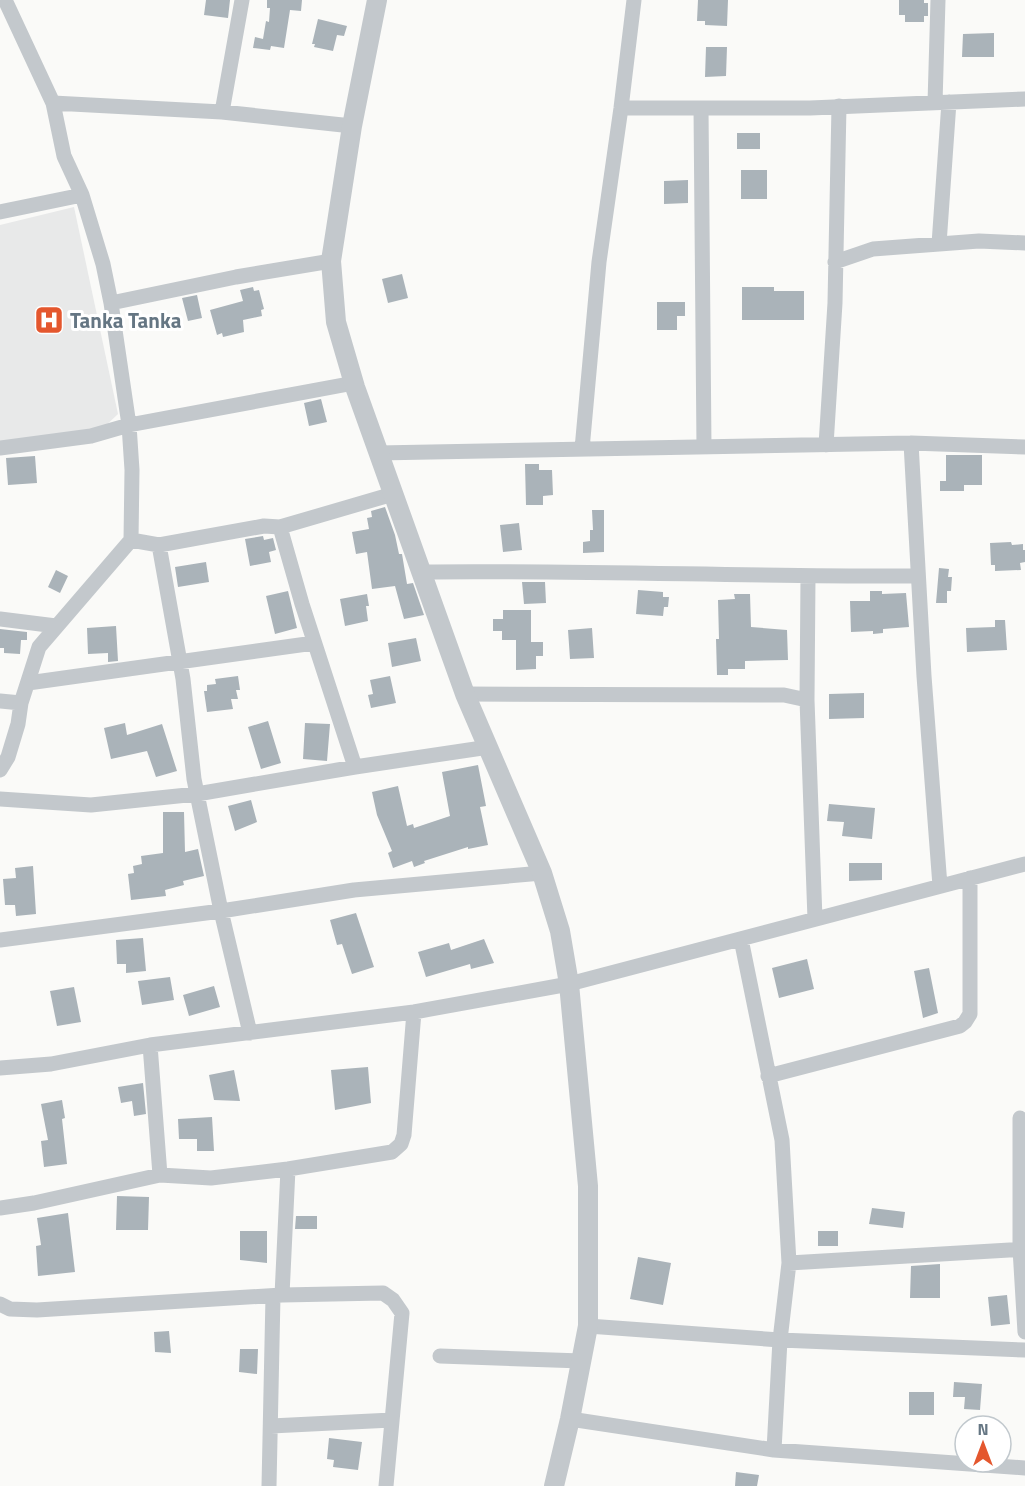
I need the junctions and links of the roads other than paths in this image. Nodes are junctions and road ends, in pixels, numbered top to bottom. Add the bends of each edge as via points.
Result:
1 (5, 0) edge
2 (242, 0) edge
3 (377, 0) edge
4 (634, 0) edge
5 (938, 0) edge
6 (1025, 99) edge
7 (53, 103) junction
8 (942, 103) junction
9 (839, 106) junction
10 (621, 108) junction
11 (700, 108) junction
12 (222, 112) junction
13 (352, 126) junction
14 (82, 195) junction
15 (0, 212) edge
16 (1025, 243) edge
17 (939, 244) junction
18 (331, 261) junction
19 (835, 262) junction
20 (111, 303) junction
21 (354, 383) junction
22 (129, 425) junction
23 (911, 443) junction
24 (825, 445) junction
25 (704, 447) junction
26 (1025, 447) edge
27 (0, 448) edge
28 (582, 449) junction
29 (378, 453) junction
30 (393, 494) junction
31 (280, 527) junction
32 (131, 540) junction
33 (159, 545) junction
34 (421, 572) junction
35 (918, 576) junction
36 (808, 577) junction
37 (0, 619) edge
38 (56, 626) junction
39 (314, 643) junction
40 (179, 661) junction
41 (28, 683) junction
42 (465, 694) junction
43 (807, 700) junction
44 (0, 701) edge
45 (21, 703) junction
46 (489, 747) junction
47 (355, 767) junction
48 (0, 770) edge
49 (197, 794) junction
50 (0, 799) edge
51 (1025, 864) edge
52 (542, 873) junction
53 (970, 878) junction
54 (940, 886) junction
55 (221, 911) junction
56 (815, 919) junction
57 (741, 939) junction
58 (0, 940) edge
59 (569, 984) junction
60 (414, 1012) junction
61 (250, 1033) junction
62 (150, 1045) junction
63 (0, 1068) edge
64 (768, 1076) junction
65 (1020, 1118) dead end
66 (288, 1169) junction
67 (160, 1175) junction
68 (0, 1208) edge
69 (1023, 1249) edge
70 (789, 1263) junction
71 (278, 1296) junction
72 (0, 1304) edge
73 (588, 1326) junction
74 (1025, 1332) edge
75 (780, 1340) junction
76 (1025, 1350) edge
77 (440, 1356) dead end
78 (582, 1360) junction
79 (570, 1419) junction
80 (392, 1420) junction
81 (271, 1426) junction
82 (774, 1450) junction
83 (1025, 1468) edge
84 (269, 1486) edge
85 (386, 1486) edge
86 (554, 1486) edge

1 - 7 street
2 - 12 street
3 - 13 street
4 - 10 street
5 - 8 street
6 - 8 street
7 - 12 street
7 - 14 street via 64,156
8 - 9 street
8 - 17 street
9 - 11 street
9 - 19 street
10 - 11 street
10 - 28 street via 599,262
11 - 25 street
12 - 13 street
13 - 18 street
14 - 15 street
14 - 20 street
16 - 17 street
17 - 19 street via 873,249
18 - 20 street
18 - 21 street via 336,322
19 - 24 street
20 - 22 street
21 - 22 street
21 - 29 street
22 - 27 street via 91,436
22 - 32 street
23 - 24 street
23 - 26 street
23 - 35 street
24 - 25 street
25 - 28 street
28 - 29 street
29 - 30 street
30 - 31 street
30 - 34 street
31 - 33 street via 264,526
31 - 39 street
32 - 33 street
32 - 38 street
33 - 40 street
34 - 36 street via 545,570
34 - 42 street
35 - 36 street
35 - 54 street
36 - 43 street
37 - 38 street
38 - 41 street via 39,647
39 - 40 street
39 - 47 street
40 - 41 street
40 - 49 street
41 - 45 street
42 - 43 street via 784,695
42 - 46 street
43 - 56 street
44 - 45 street
45 - 48 street via 8,757
46 - 47 street
46 - 52 street
47 - 49 street
49 - 50 street via 91,805
49 - 55 street
51 - 53 street
52 - 55 street via 354,890
52 - 59 street via 560,931
53 - 54 street
53 - 64 street via 970,1014 965,1022
54 - 56 street
55 - 58 street
55 - 61 street
56 - 57 street
57 - 59 street
57 - 64 street
59 - 60 street
59 - 73 street via 588,1186
60 - 61 street
60 - 66 street via 401,1144 392,1152
61 - 62 street
62 - 63 street via 51,1064
62 - 67 street
64 - 70 street via 783,1140
65 - 69 street
66 - 67 street via 210,1178
66 - 71 street
67 - 68 street
69 - 70 street
69 - 74 street
70 - 75 street
71 - 72 street via 37,1310 10,1309
71 - 80 street via 383,1293 393,1300 402,1314
71 - 81 street
73 - 75 street
73 - 78 street
75 - 76 street
75 - 82 street
77 - 78 street
78 - 79 street
79 - 82 street
79 - 86 street
80 - 81 street
80 - 85 street
81 - 84 street
82 - 83 street

